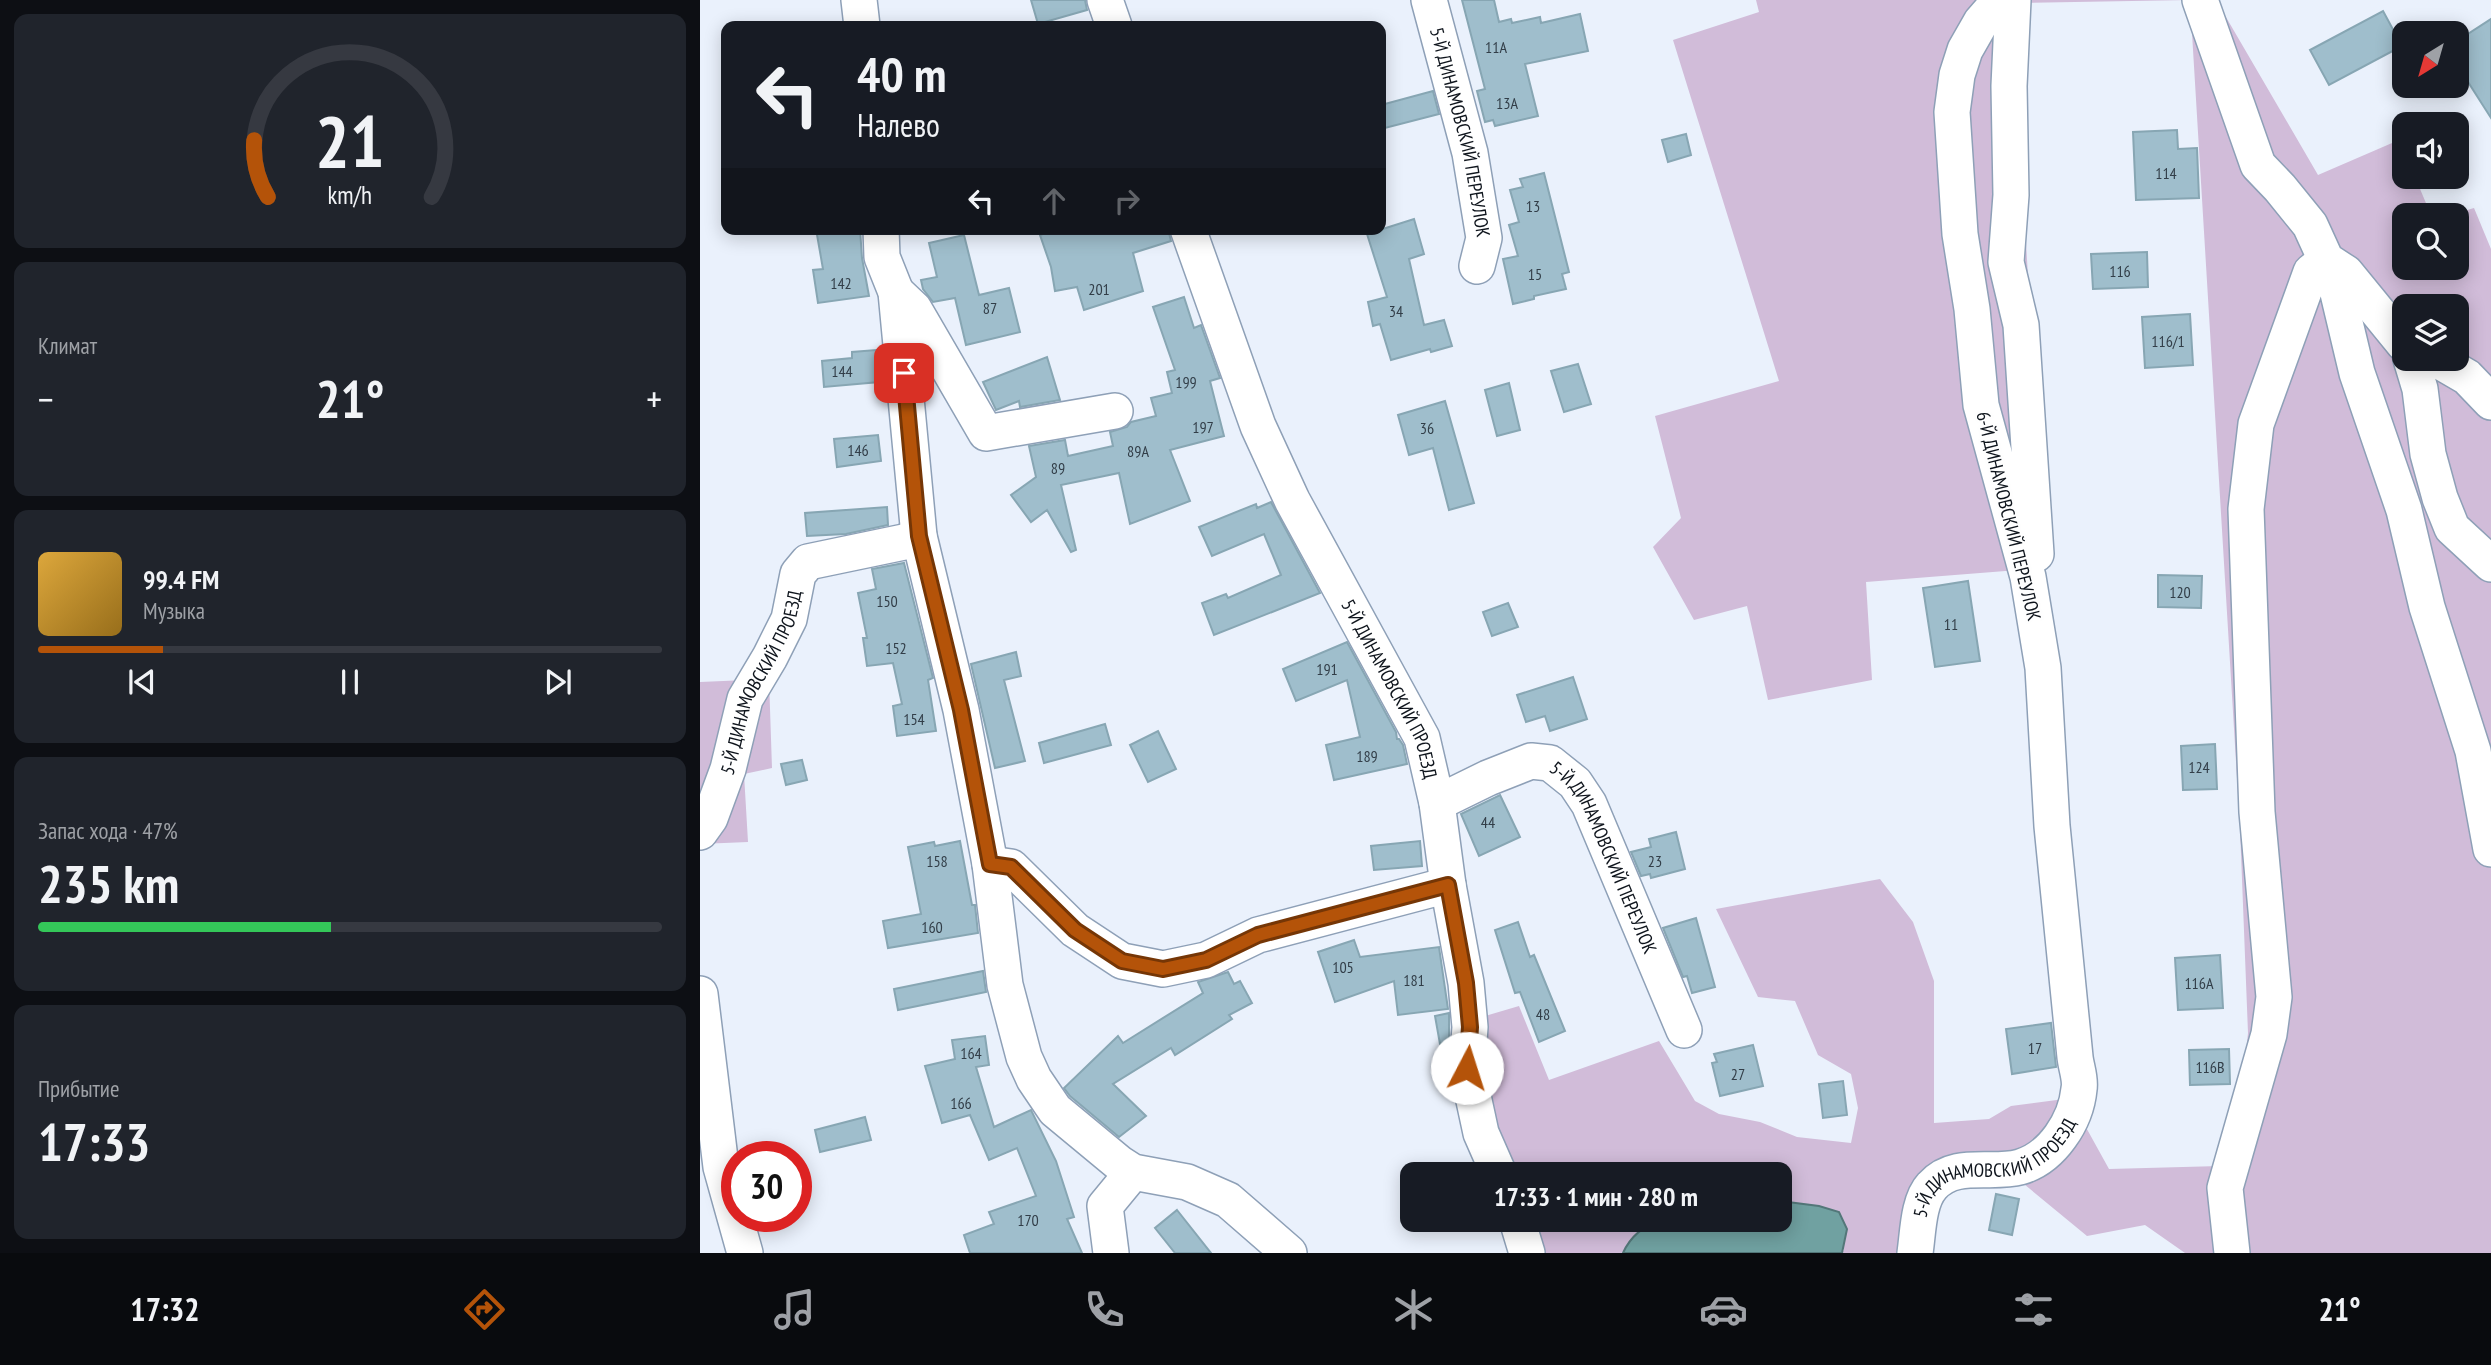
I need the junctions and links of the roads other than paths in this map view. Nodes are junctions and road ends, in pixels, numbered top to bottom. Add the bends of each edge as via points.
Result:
1 (859, 0) edge
2 (1105, 0) edge
3 (1429, 0) edge
4 (2000, 0) edge
5 (2013, 0) edge
6 (2200, 0) edge
7 (862, 21) edge
8 (1112, 21) edge
9 (881, 235) edge
10 (1190, 235) edge
11 (2326, 260) junction
12 (1477, 266) dead end
13 (896, 292) junction
14 (2392, 329) edge
15 (2415, 371) edge
16 (2457, 371) edge
17 (2491, 402) edge
18 (1115, 411) dead end
19 (919, 536) junction
20 (2491, 564) edge
21 (2028, 578) junction
22 (1437, 803) junction
23 (700, 832) edge
24 (2491, 849) edge
25 (990, 864) junction
26 (1448, 885) junction
27 (700, 994) edge
28 (1685, 1030) dead end
29 (2080, 1087) joint
30 (1493, 1162) edge
31 (1133, 1172) junction
32 (1521, 1232) edge
33 (745, 1253) edge
34 (1111, 1253) edge
35 (1289, 1253) edge
36 (1527, 1253) edge
37 (1915, 1253) edge
38 (2232, 1253) edge

1 - 7 street
2 - 8 street
3 - 12 street, 5-Й ДИНАМОВСКИЙ ПЕРЕУЛОК via 1470,153 1484,238
4 - 21 street, 6-Й ДИНАМОВСКИЙ ПЕРЕУЛОК via 1965,50 1952,112 1959,234 1981,405
5 - 21 street via 2006,262 2021,325 2036,534 2036,560
6 - 11 street via 2258,165 2310,225
9 - 13 street via 883,257
10 - 22 street, 5-Й ДИНАМОВСКИЙ ПРОЕЗД via 1258,426 1292,500 1422,738
11 - 14 street via 2346,273
11 - 24 street via 2473,751
11 - 38 street via 2311,272 2256,424 2246,509 2257,812 2274,997 2269,1034 2225,1188
13 - 18 street via 914,309 986,433
13 - 19 street
15 - 20 street via 2440,498 2452,528
16 - 17 street
19 - 23 street, 5-Й ДИНАМОВСКИЙ ПРОЕЗД via 808,562 798,573 789,619 745,699 728,769
19 - 25 street via 961,710
21 - 29 street, 6-Й ДИНАМОВСКИЙ ПЕРЕУЛОК via 2043,668 2052,826
22 - 26 street, 5-Й ДИНАМОВСКИЙ ПРОЕЗД
22 - 28 street, 5-Й ДИНАМОВСКИЙ ПЕРЕУЛОК via 1531,761 1550,763 1575,783 1589,804
25 - 26 street via 1011,867 1075,930 1122,961 1163,969 1206,960 1258,935
25 - 31 street via 1005,985 1034,1079 1055,1110
26 - 30 street, 5-Й ДИНАМОВСКИЙ ПРОЕЗД via 1466,983 1467,1068 1480,1133
27 - 33 street via 722,1167
29 - 37 street, 5-Й ДИНАМОВСКИЙ ПРОЕЗД via 2074,1113 2056,1142 2036,1160 2019,1167 1961,1170 1941,1177 1930,1188
31 - 34 street via 1105,1206
31 - 35 street via 1187,1182 1228,1200
32 - 36 street

